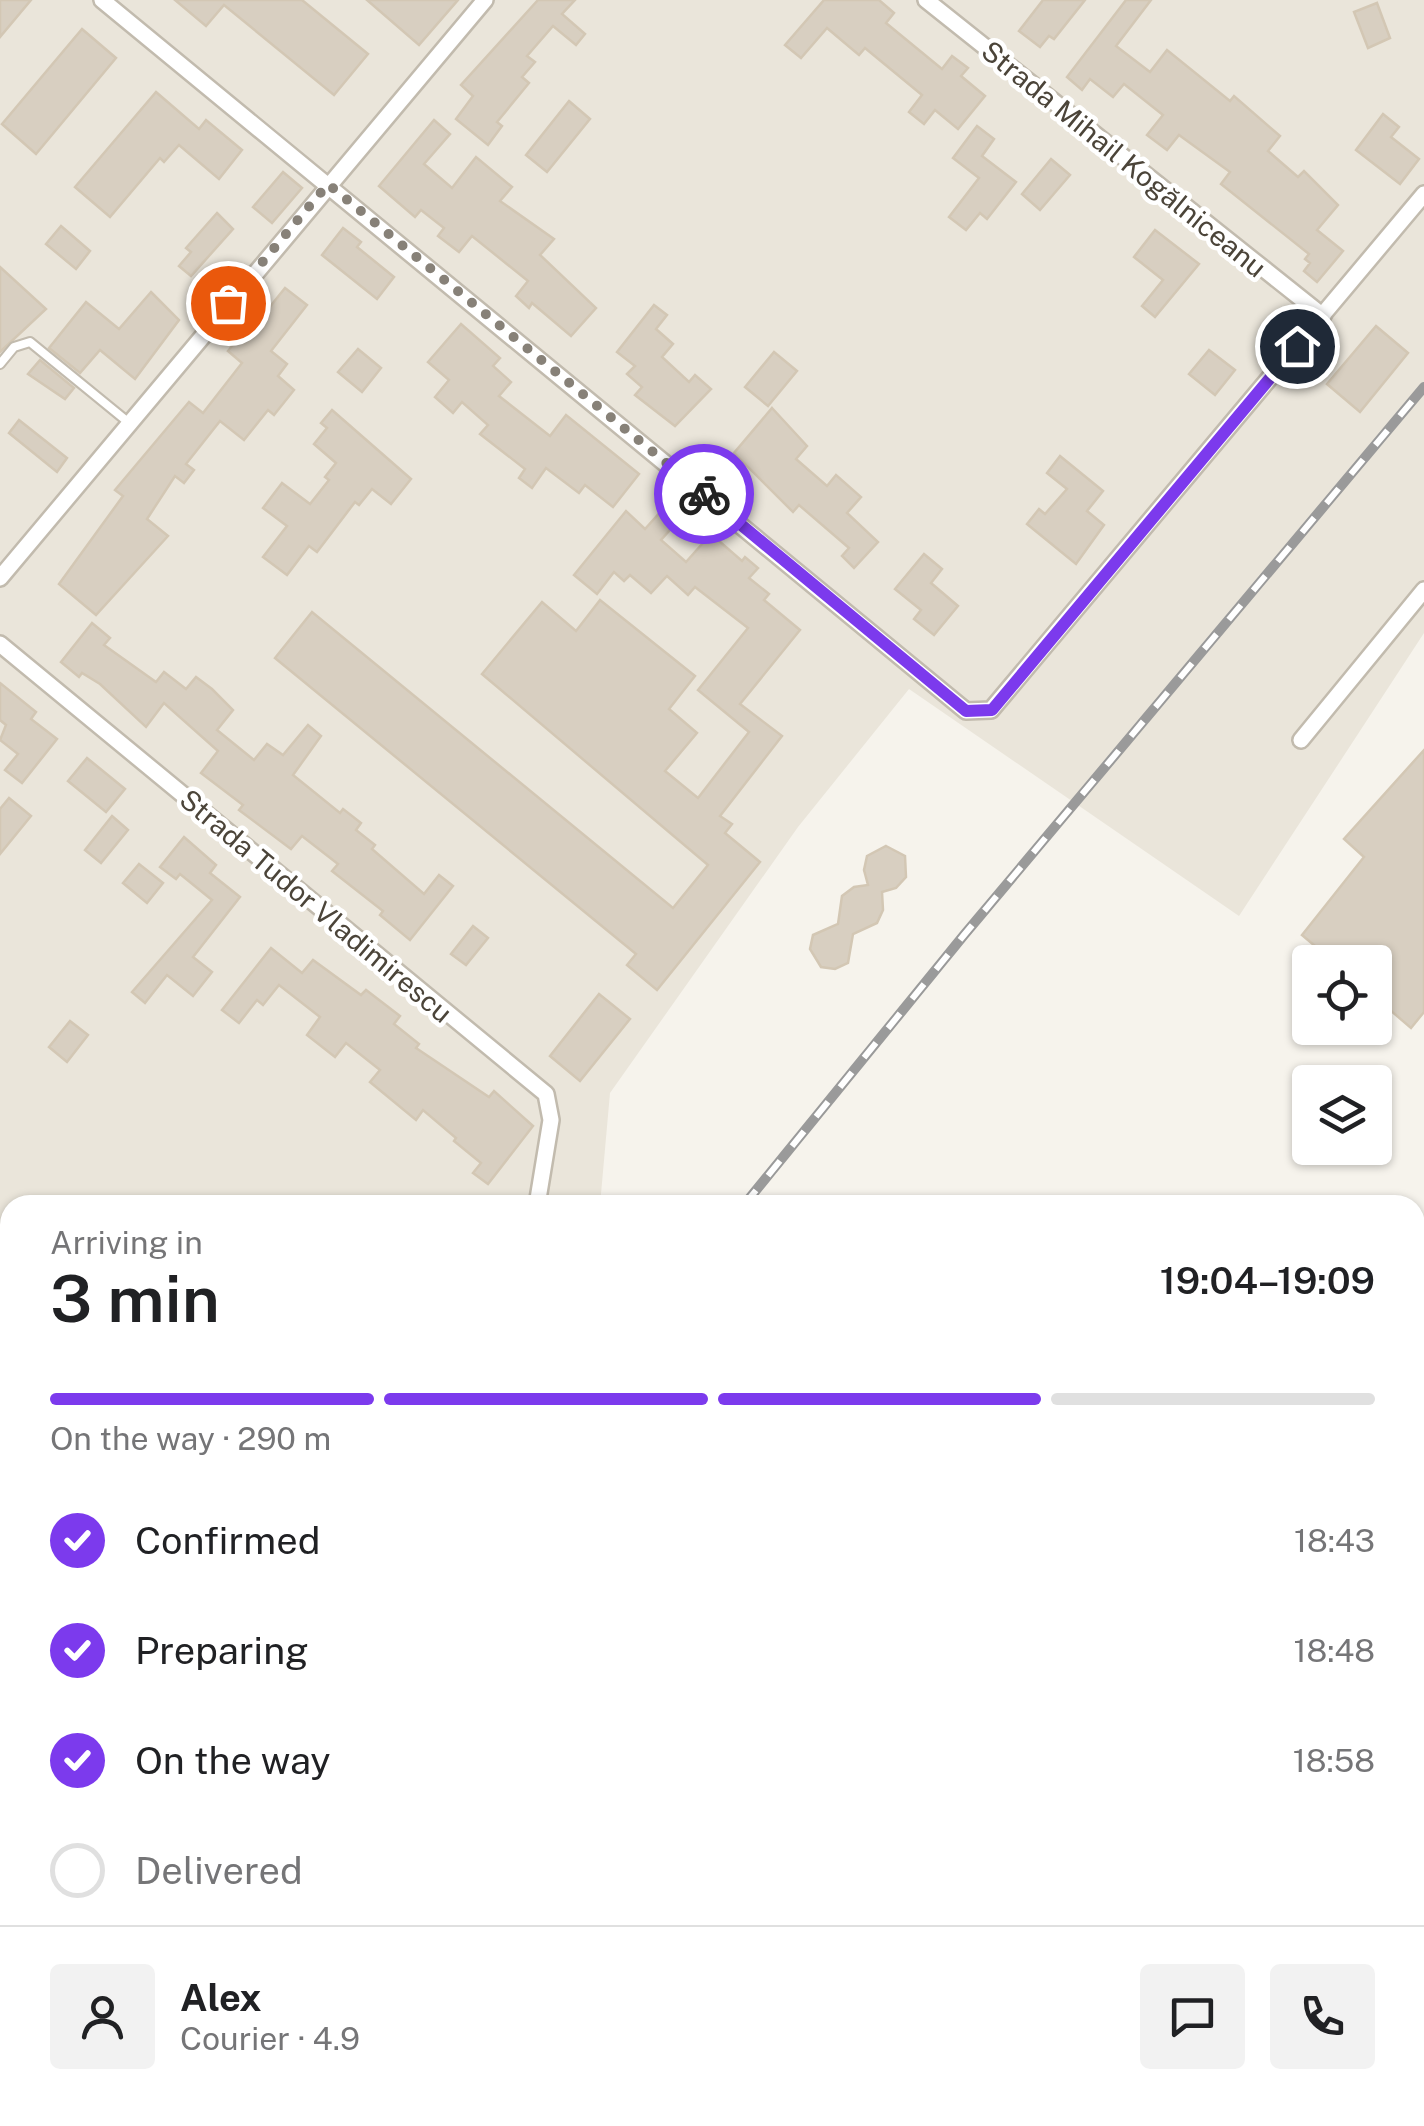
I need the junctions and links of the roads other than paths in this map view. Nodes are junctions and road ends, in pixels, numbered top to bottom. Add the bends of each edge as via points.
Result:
1 (102, 0) edge
2 (486, 0) edge
3 (926, 0) edge
4 (328, 184) junction
5 (1424, 194) edge
6 (1322, 316) junction
7 (0, 364) edge
8 (128, 422) junction
9 (0, 578) edge
10 (1424, 590) edge
11 (0, 644) edge
12 (1301, 740) dead end
13 (539, 1195) edge

1 - 4 street
2 - 4 street
3 - 6 street, Strada Mihail Kogălniceanu
4 - 6 street via 966,711 992,710
4 - 8 street
5 - 6 street
7 - 8 lane via 14,347 30,342
8 - 9 street
10 - 12 street
11 - 13 street, Strada Tudor Vladimirescu via 546,1094 552,1120

